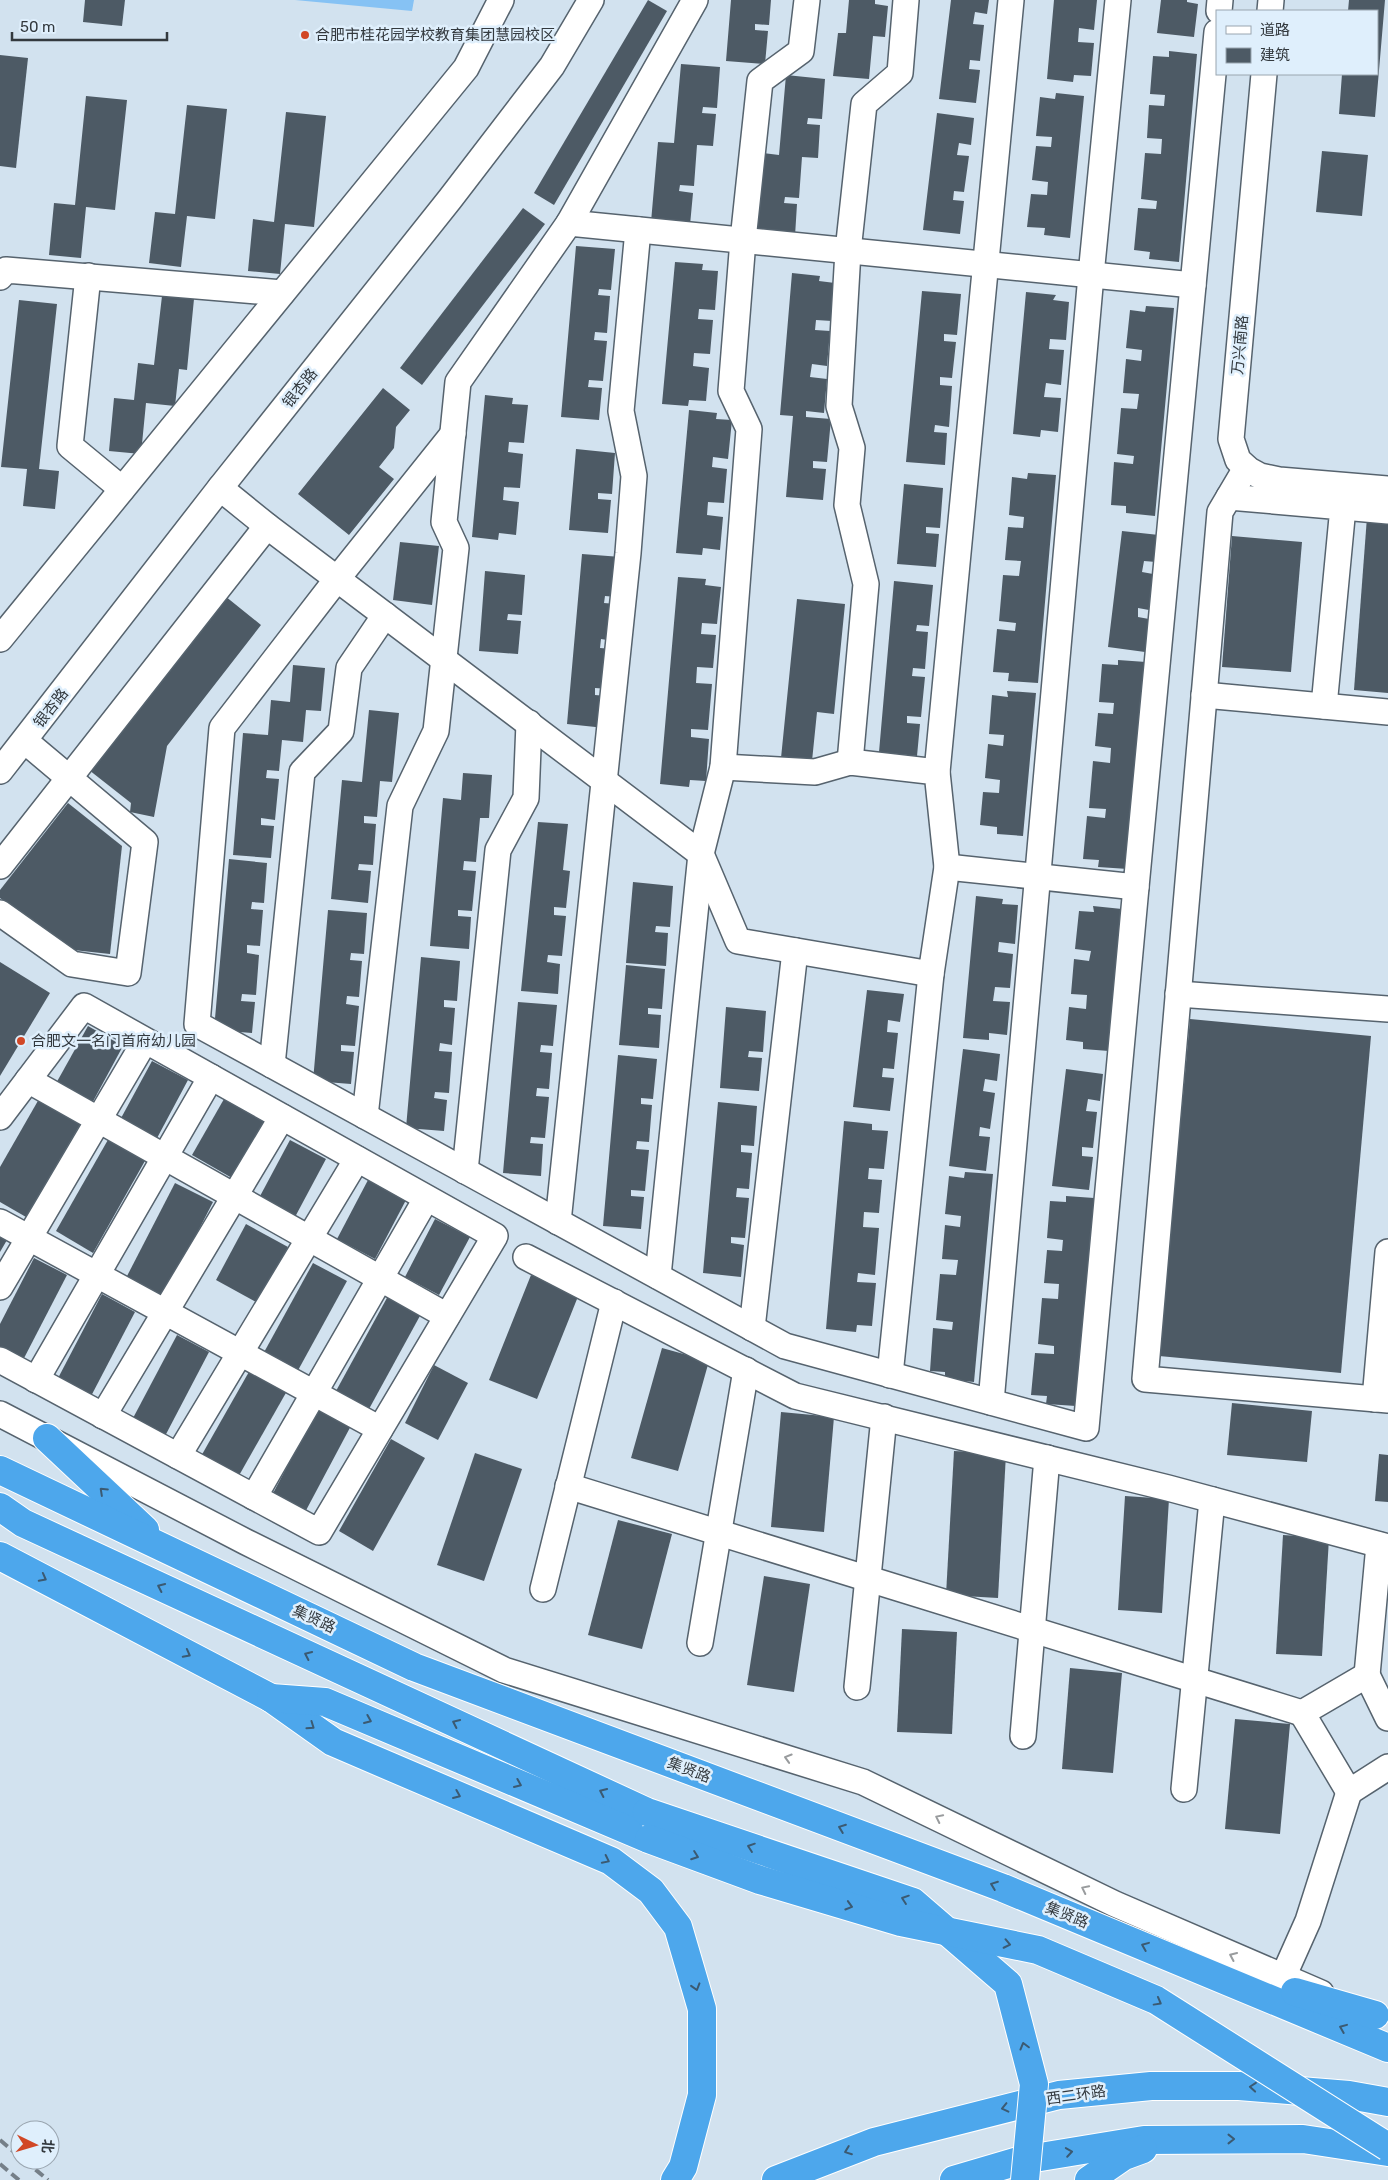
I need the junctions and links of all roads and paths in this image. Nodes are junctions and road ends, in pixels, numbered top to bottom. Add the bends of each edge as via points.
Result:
1 (501, 0) edge
2 (591, 0) edge
3 (695, 0) edge
4 (807, 0) edge
5 (906, 0) edge
6 (1011, 0) edge
7 (1118, 0) edge
8 (1216, 43) edge
9 (1264, 75) edge
10 (569, 223) junction
11 (638, 230) junction
12 (743, 240) junction
13 (848, 251) junction
14 (986, 265) junction
15 (1091, 275) junction
16 (88, 276) junction
17 (0, 277) edge
18 (1193, 285) junction
19 (282, 293) junction
20 (453, 434) junction
21 (1246, 468) junction
22 (220, 488) junction
23 (122, 489) junction
24 (1388, 489) edge
25 (1229, 497) junction
26 (1343, 507) junction
27 (1388, 511) edge
28 (267, 526) junction
29 (337, 578) junction
30 (385, 615) junction
31 (0, 639) edge
32 (445, 660) junction
33 (1204, 695) junction
34 (1324, 706) junction
35 (1388, 712) edge
36 (529, 723) junction
37 (25, 741) junction
38 (850, 762) junction
39 (723, 767) junction
40 (0, 771) edge
41 (937, 772) junction
42 (68, 776) junction
43 (605, 781) junction
44 (701, 854) junction
45 (0, 866) edge
46 (947, 867) junction
47 (1039, 877) junction
48 (1136, 887) junction
49 (0, 913) edge
50 (795, 950) junction
51 (931, 974) junction
52 (1178, 994) junction
53 (1388, 1010) edge
54 (145, 1041) junction
55 (272, 1066) junction
56 (211, 1077) junction
57 (28, 1080) junction
58 (365, 1116) junction
59 (0, 1117) edge
60 (282, 1117) junction
61 (99, 1120) junction
62 (165, 1158) junction
63 (357, 1159) junction
64 (466, 1171) junction
65 (234, 1196) junction
66 (426, 1198) junction
67 (0, 1222) edge
68 (558, 1222) junction
69 (29, 1238) junction
70 (309, 1238) junction
71 (1388, 1252) edge
72 (526, 1257) dead end
73 (97, 1274) junction
74 (658, 1276) junction
75 (380, 1279) junction
76 (0, 1287) edge
77 (614, 1302) junction
78 (165, 1312) junction
79 (447, 1316) junction
80 (752, 1328) junction
81 (240, 1353) junction
82 (0, 1360) edge
83 (746, 1370) junction
84 (890, 1374) junction
85 (36, 1380) junction
86 (313, 1393) junction
87 (1381, 1400) edge
88 (991, 1402) junction
89 (0, 1414) edge
90 (103, 1416) junction
91 (884, 1418) junction
92 (380, 1429) junction
93 (47, 1438) junction
94 (178, 1456) junction
95 (1047, 1458) junction
96 (0, 1470) edge
97 (568, 1486) junction
98 (254, 1497) junction
99 (1212, 1500) junction
100 (0, 1507) edge
101 (719, 1533) junction
102 (1384, 1546) edge
103 (164, 1548) junction
104 (0, 1556) edge
105 (868, 1579) junction
106 (543, 1590) dead end
107 (1032, 1630) junction
108 (700, 1643) dead end
109 (1368, 1675) junction
110 (1194, 1680) junction
111 (857, 1687) dead end
112 (271, 1698) junction
113 (1302, 1713) junction
114 (1388, 1718) edge
115 (1022, 1736) dead end
116 (1388, 1767) edge
117 (1184, 1789) dead end
118 (1349, 1792) junction
119 (1170, 1957) junction
120 (1283, 1977) junction
121 (1381, 2018) edge
122 (1388, 2048) edge
123 (1388, 2102) edge
124 (1168, 2140) junction
125 (1388, 2147) edge
126 (1388, 2152) edge
127 (676, 2180) edge
128 (776, 2180) edge
129 (954, 2180) edge
130 (1025, 2180) edge
131 (1089, 2180) edge

1 - 19 street via 466,68
2 - 22 street, 银杏路 via 552,66
3 - 10 street
4 - 12 street via 801,51 760,81
5 - 13 street via 900,73 864,104
6 - 14 street
7 - 15 street
8 - 18 street
9 - 21 street, 万兴南路 via 1231,439 1238,460
10 - 11 street
10 - 20 street via 458,382
11 - 12 street
11 - 43 street via 621,411 634,476
12 - 13 street
12 - 39 street via 731,391 748,429
13 - 14 street
13 - 38 street via 839,406 852,448 847,505 866,584
14 - 15 street
14 - 41 street
15 - 18 street
15 - 47 street
16 - 17 street via 6,270
16 - 19 street
16 - 23 street via 70,446
18 - 48 street
19 - 23 street
20 - 29 street
20 - 32 street via 444,522 456,548
21 - 24 street via 1260,476 1279,480
21 - 25 street
22 - 28 street
22 - 37 street, 银杏路
23 - 31 street
25 - 26 street
25 - 33 street via 1220,512
26 - 27 street
26 - 34 street
28 - 29 street
28 - 42 street
29 - 30 street
29 - 55 street via 222,728 196,1024
30 - 32 street
30 - 55 street via 349,668 341,731 302,772
32 - 36 street
32 - 58 street via 436,732 400,806
33 - 34 street
33 - 52 street
34 - 35 street
36 - 43 street
36 - 64 street via 526,798 498,850
37 - 40 street, 银杏路
37 - 42 street
38 - 39 street via 815,772
38 - 41 street
39 - 44 street
41 - 46 street
42 - 45 street
42 - 49 street via 145,842 128,973 72,964
43 - 44 street
43 - 68 street
44 - 50 street via 738,941
44 - 74 street
46 - 47 street
46 - 51 street
47 - 48 street
47 - 88 street
48 - 88 street via 1086,1428
50 - 51 street
50 - 80 street
51 - 84 street
52 - 53 street
52 - 87 street via 1145,1379
54 - 56 street
54 - 57 street via 84,1006
54 - 61 street
55 - 58 street
56 - 60 street
56 - 62 street
57 - 59 street
57 - 61 street
58 - 64 street
60 - 63 street
60 - 65 street
61 - 62 street
61 - 69 street
62 - 65 street
62 - 73 street
63 - 66 street
63 - 70 street
64 - 68 street
65 - 70 street
65 - 78 street
66 - 75 street
66 - 79 street via 495,1236
67 - 69 street
68 - 74 street
69 - 73 street
69 - 76 street
70 - 75 street
70 - 81 street
71 - 87 street
72 - 77 street
73 - 78 street
73 - 85 street
74 - 80 street
75 - 79 street
75 - 86 street
77 - 83 street
77 - 97 street
78 - 81 street
78 - 90 street
79 - 92 street
80 - 84 street via 785,1346
81 - 86 street
81 - 94 street
82 - 85 street
83 - 91 street via 795,1396
83 - 101 street
84 - 88 street
85 - 90 street
86 - 92 street
86 - 98 street
89 - 93 street
90 - 94 street
91 - 95 street
91 - 105 street
92 - 98 street via 319,1532
103 -> 93 highway
120 -> 93 street via 1115,1904 863,1782 504,1670 246,1542
94 - 98 street
95 - 99 street
95 - 107 street
96 - 103 highway, 集贤路
97 - 101 street
97 - 106 street
99 - 102 street
99 - 110 street
130 -> 100 highway, bridge via 1034,2084 1008,1984 913,1902 648,1812 23,1523
101 - 105 street
101 - 108 street
102 - 109 street
119 -> 103 highway, 集贤路 via 1003,1888 414,1667
104 -> 112 highway
105 - 107 street
105 - 111 street
107 - 110 street
107 - 115 street
109 - 113 street
109 - 114 street
110 - 113 street
110 - 117 street
112 -> 125 highway, bridge via 325,1702 649,1839 760,1880 901,1922 1038,1950 1156,2000
112 -> 127 highway via 333,1742 611,1861 651,1891 678,1927 702,2009 702,2095 684,2168
113 - 118 street
116 - 118 street
118 - 120 street via 1308,1921
119 - 121 highway
122 -> 119 highway, 集贤路
120 - 121 street
123 -> 128 highway, 西二环路 via 1349,2095 1239,2086 1151,2086 1059,2096 874,2142
124 -> 126 highway via 1303,2139
129 -> 124 highway via 1022,2160 1144,2140
124 - 131 highway via 1124,2156

